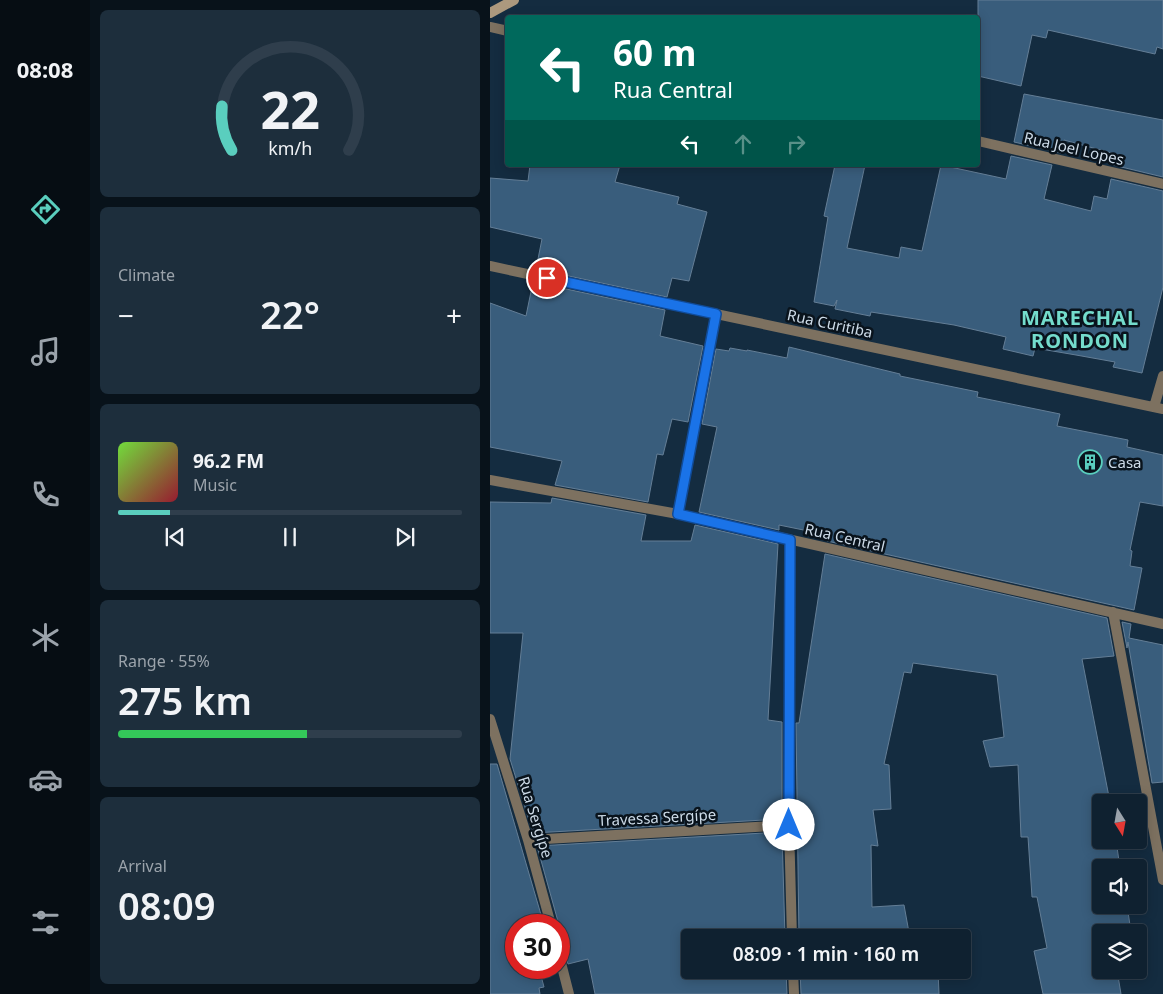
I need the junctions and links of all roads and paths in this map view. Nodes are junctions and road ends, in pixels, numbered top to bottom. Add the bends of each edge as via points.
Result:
1 (514, 0) edge
2 (490, 13) edge
3 (490, 27) edge
4 (505, 31) edge
5 (980, 141) edge
6 (1163, 184) edge
7 (490, 266) edge
8 (716, 314) junction
9 (1163, 376) edge
10 (1158, 408) edge
11 (490, 480) edge
12 (678, 514) junction
13 (790, 540) junction
14 (1113, 612) junction
15 (1163, 624) edge
16 (490, 719) edge
17 (789, 825) junction
18 (528, 840) junction
19 (1163, 880) edge
20 (548, 914) edge
21 (792, 929) edge
22 (565, 979) edge
23 (793, 979) edge
24 (569, 994) edge
25 (794, 994) edge

1 - 2 street
3 - 4 street
5 - 6 street, Rua Joel Lopes
7 - 8 street, Rua Curitiba
8 - 10 street, Rua Curitiba
8 - 12 street
9 - 10 street
11 - 12 street, Rua Central
12 - 13 street, Rua Central
13 - 14 street, Rua Central
13 - 17 street
14 - 15 street, Rua Central
14 - 19 street
16 - 18 street, Rua Sergípe
17 - 18 street, Travessa Sergípe
17 - 21 street
18 - 20 street, Rua Sergípe
22 - 24 street
23 - 25 street

